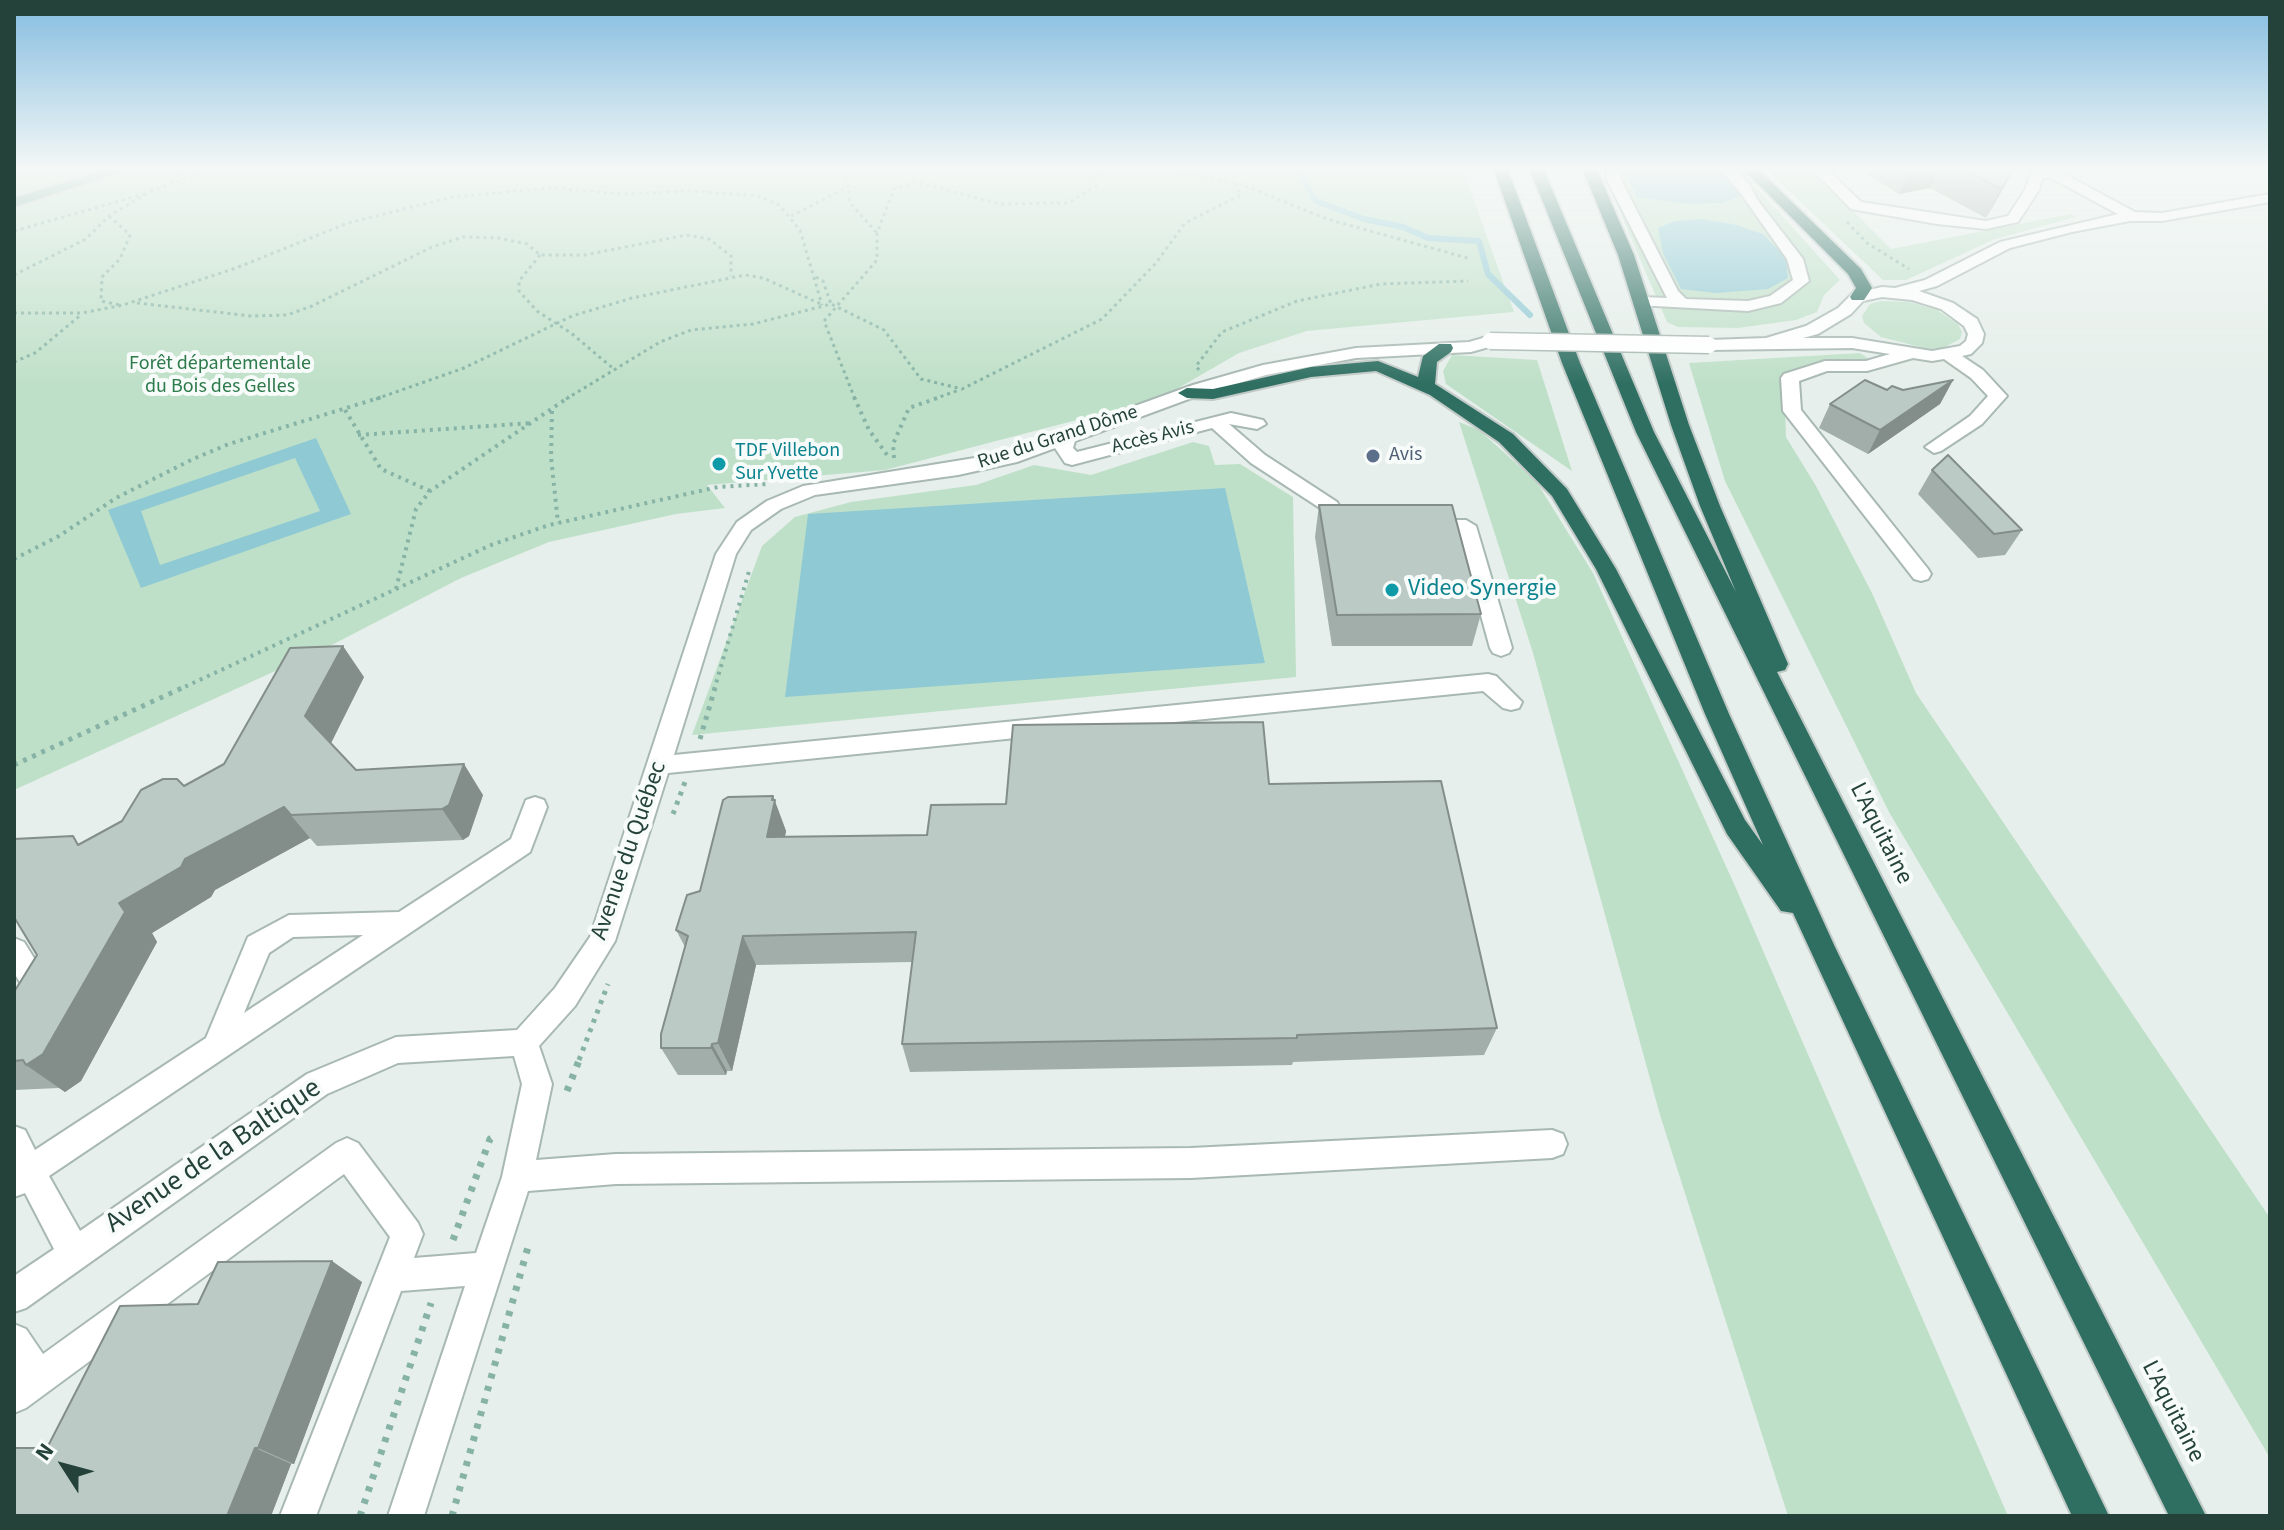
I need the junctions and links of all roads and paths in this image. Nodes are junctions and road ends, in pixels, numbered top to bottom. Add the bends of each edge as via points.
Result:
1 (81, 241) edge
2 (127, 241) edge
3 (302, 241) edge
4 (449, 241) edge
5 (515, 241) edge
6 (654, 241) edge
7 (712, 241) edge
8 (804, 241) edge
9 (877, 241) edge
10 (1172, 241) edge
11 (1408, 241) edge
12 (1527, 241) edge
13 (1566, 241) edge
14 (1620, 241) edge
15 (1645, 241) edge
16 (1781, 241) edge
17 (1824, 241) edge
18 (1866, 241) edge
19 (2024, 241) edge
20 (2066, 241) edge
21 (540, 255) junction
22 (1471, 259) dead end
23 (1912, 272) dead end
24 (14, 275) edge
25 (731, 276) junction
26 (816, 277) junction
27 (1468, 281) dead end
28 (1897, 293) junction
29 (1858, 297) junction
30 (132, 302) junction
31 (1642, 302) junction
32 (1682, 304) junction
33 (123, 305) junction
34 (822, 305) junction
35 (833, 305) junction
36 (1845, 311) junction
37 (14, 313) edge
38 (82, 313) junction
39 (1960, 313) junction
40 (556, 323) junction
41 (1469, 342) junction
42 (1767, 343) junction
43 (1445, 348) junction
44 (1893, 349) junction
45 (1913, 354) junction
46 (1950, 355) junction
47 (14, 362) edge
48 (615, 370) junction
49 (1426, 386) junction
50 (1199, 388) junction
51 (962, 389) junction
52 (345, 410) junction
53 (552, 410) junction
54 (1216, 422) junction
55 (532, 423) junction
56 (1257, 424) dead end
57 (358, 435) junction
58 (1066, 439) junction
59 (893, 444) dead end
60 (1934, 447) dead end
61 (895, 466) dead end
62 (780, 483) dead end
63 (430, 491) junction
64 (774, 505) joint
65 (558, 523) junction
66 (1373, 525) edge
67 (1404, 526) edge
68 (14, 559) edge
69 (1921, 574) dead end
70 (396, 589) junction
71 (1501, 648) dead end
72 (1511, 702) dead end
73 (1784, 713) junction
74 (14, 765) edge
75 (660, 765) junction
76 (535, 807) dead end
77 (404, 923) junction
78 (1821, 947) junction
79 (14, 950) edge
80 (14, 1028) edge
81 (524, 1043) junction
82 (216, 1048) junction
83 (490, 1139) dead end
84 (14, 1140) edge
85 (1552, 1144) dead end
86 (22, 1176) edge
87 (517, 1177) junction
88 (532, 1234) dead end
89 (74, 1253) junction
90 (487, 1268) junction
91 (442, 1270) junction
92 (390, 1276) junction
93 (14, 1296) edge
94 (14, 1341) edge
95 (26, 1387) edge
96 (298, 1516) edge
97 (360, 1516) edge
98 (406, 1516) edge
99 (452, 1516) edge
100 (2091, 1516) edge
101 (2188, 1516) edge

1 - 24 path
2 - 33 path via 120,259 102,277 101,301
3 - 30 path
4 - 30 path via 287,315 251,316
5 - 21 path
6 - 21 path via 585,255
7 - 25 path via 731,256
8 - 26 path
9 - 35 path via 877,260
10 - 51 path via 1102,319
11 - 22 path
12 - 78 highway via 1653,566
13 - 73 highway, L'Aquitaine via 1645,432
14 - 31 highway
15 - 32 street
16 - 32 street via 1795,259 1801,281 1775,300 1748,306
17 - 29 highway via 1855,272 1864,288
18 - 23 path
19 - 28 street
20 - 39 street via 2003,258 1963,287
21 - 40 path via 519,281 519,291
25 - 34 path via 763,278
25 - 40 path via 632,298
26 - 34 path
26 - 35 path
27 - 50 path via 1381,284 1297,301 1258,315 1222,332 1210,345 1196,366
28 - 29 street
28 - 39 street
29 - 36 street, Rue du Grand Dôme
30 - 33 path
31 - 32 street
31 - 73 highway via 1710,506 1782,675
33 - 38 path
34 - 35 path
34 - 48 path via 753,324 691,330
35 - 51 path via 884,330 921,379
35 - 61 path via 824,321 840,367 869,430
36 - 42 street, Rue du Grand Dôme via 1819,327
36 - 44 street via 1857,332
37 - 38 path
38 - 47 path via 35,353
39 - 46 street via 1971,323 1974,343
40 - 48 path
40 - 52 path via 464,368
41 - 42 street, Rue du Grand Dôme, bridge
41 - 43 street, Rue du Grand Dôme
41 - 50 street, Rue du Grand Dôme via 1400,338 1347,345 1276,360
42 - 44 street via 1852,343
43 - 49 highway via 1429,360
43 - 50 street, Rue du Grand Dôme via 1356,353
44 - 45 street
45 - 46 street
45 - 69 street via 1867,366 1825,366 1790,378 1792,411
46 - 60 street via 1998,396 1976,420
48 - 53 path
49 - 50 highway via 1378,366 1311,372 1213,394
49 - 78 highway via 1506,438 1560,493 1606,569 1736,827
50 - 58 street, Rue du Grand Dôme
51 - 59 path via 909,408
52 - 57 path
52 - 68 path via 193,459
53 - 55 path
53 - 65 path
54 - 56 street, Accès Avis via 1231,418
54 - 58 street, Accès Avis via 1072,459 1064,448
54 - 66 street via 1258,459 1330,506 1342,525
55 - 57 path
55 - 63 path
57 - 63 path via 381,469
58 - 64 street, Rue du Grand Dôme via 958,469 810,490
62 - 65 path via 718,487
63 - 70 path via 416,509
64 - 75 street, Avenue du Québec via 744,526 726,554
65 - 70 path via 491,545
67 - 71 street via 1466,526
70 - 74 path
72 - 75 street via 1488,682 1438,698
73 - 101 highway, L'Aquitaine
75 - 81 street, Avenue du Québec via 602,941 565,997
76 - 77 street via 521,845
77 - 82 street
77 - 82 street via 289,926 258,945
78 - 100 highway
79 - 80 street via 38,987
81 - 87 street via 537,1084
81 - 89 street, Avenue de la Baltique via 396,1050 317,1084
82 - 86 street
83 - 91 path
84 - 86 street
85 - 87 street via 1191,1163 616,1169
86 - 89 street
87 - 90 street
88 - 99 path
89 - 93 street, Avenue de la Baltique
90 - 91 street
90 - 98 street
91 - 92 street
91 - 97 path
92 - 95 street via 407,1234 347,1153
92 - 96 street
94 - 95 street

